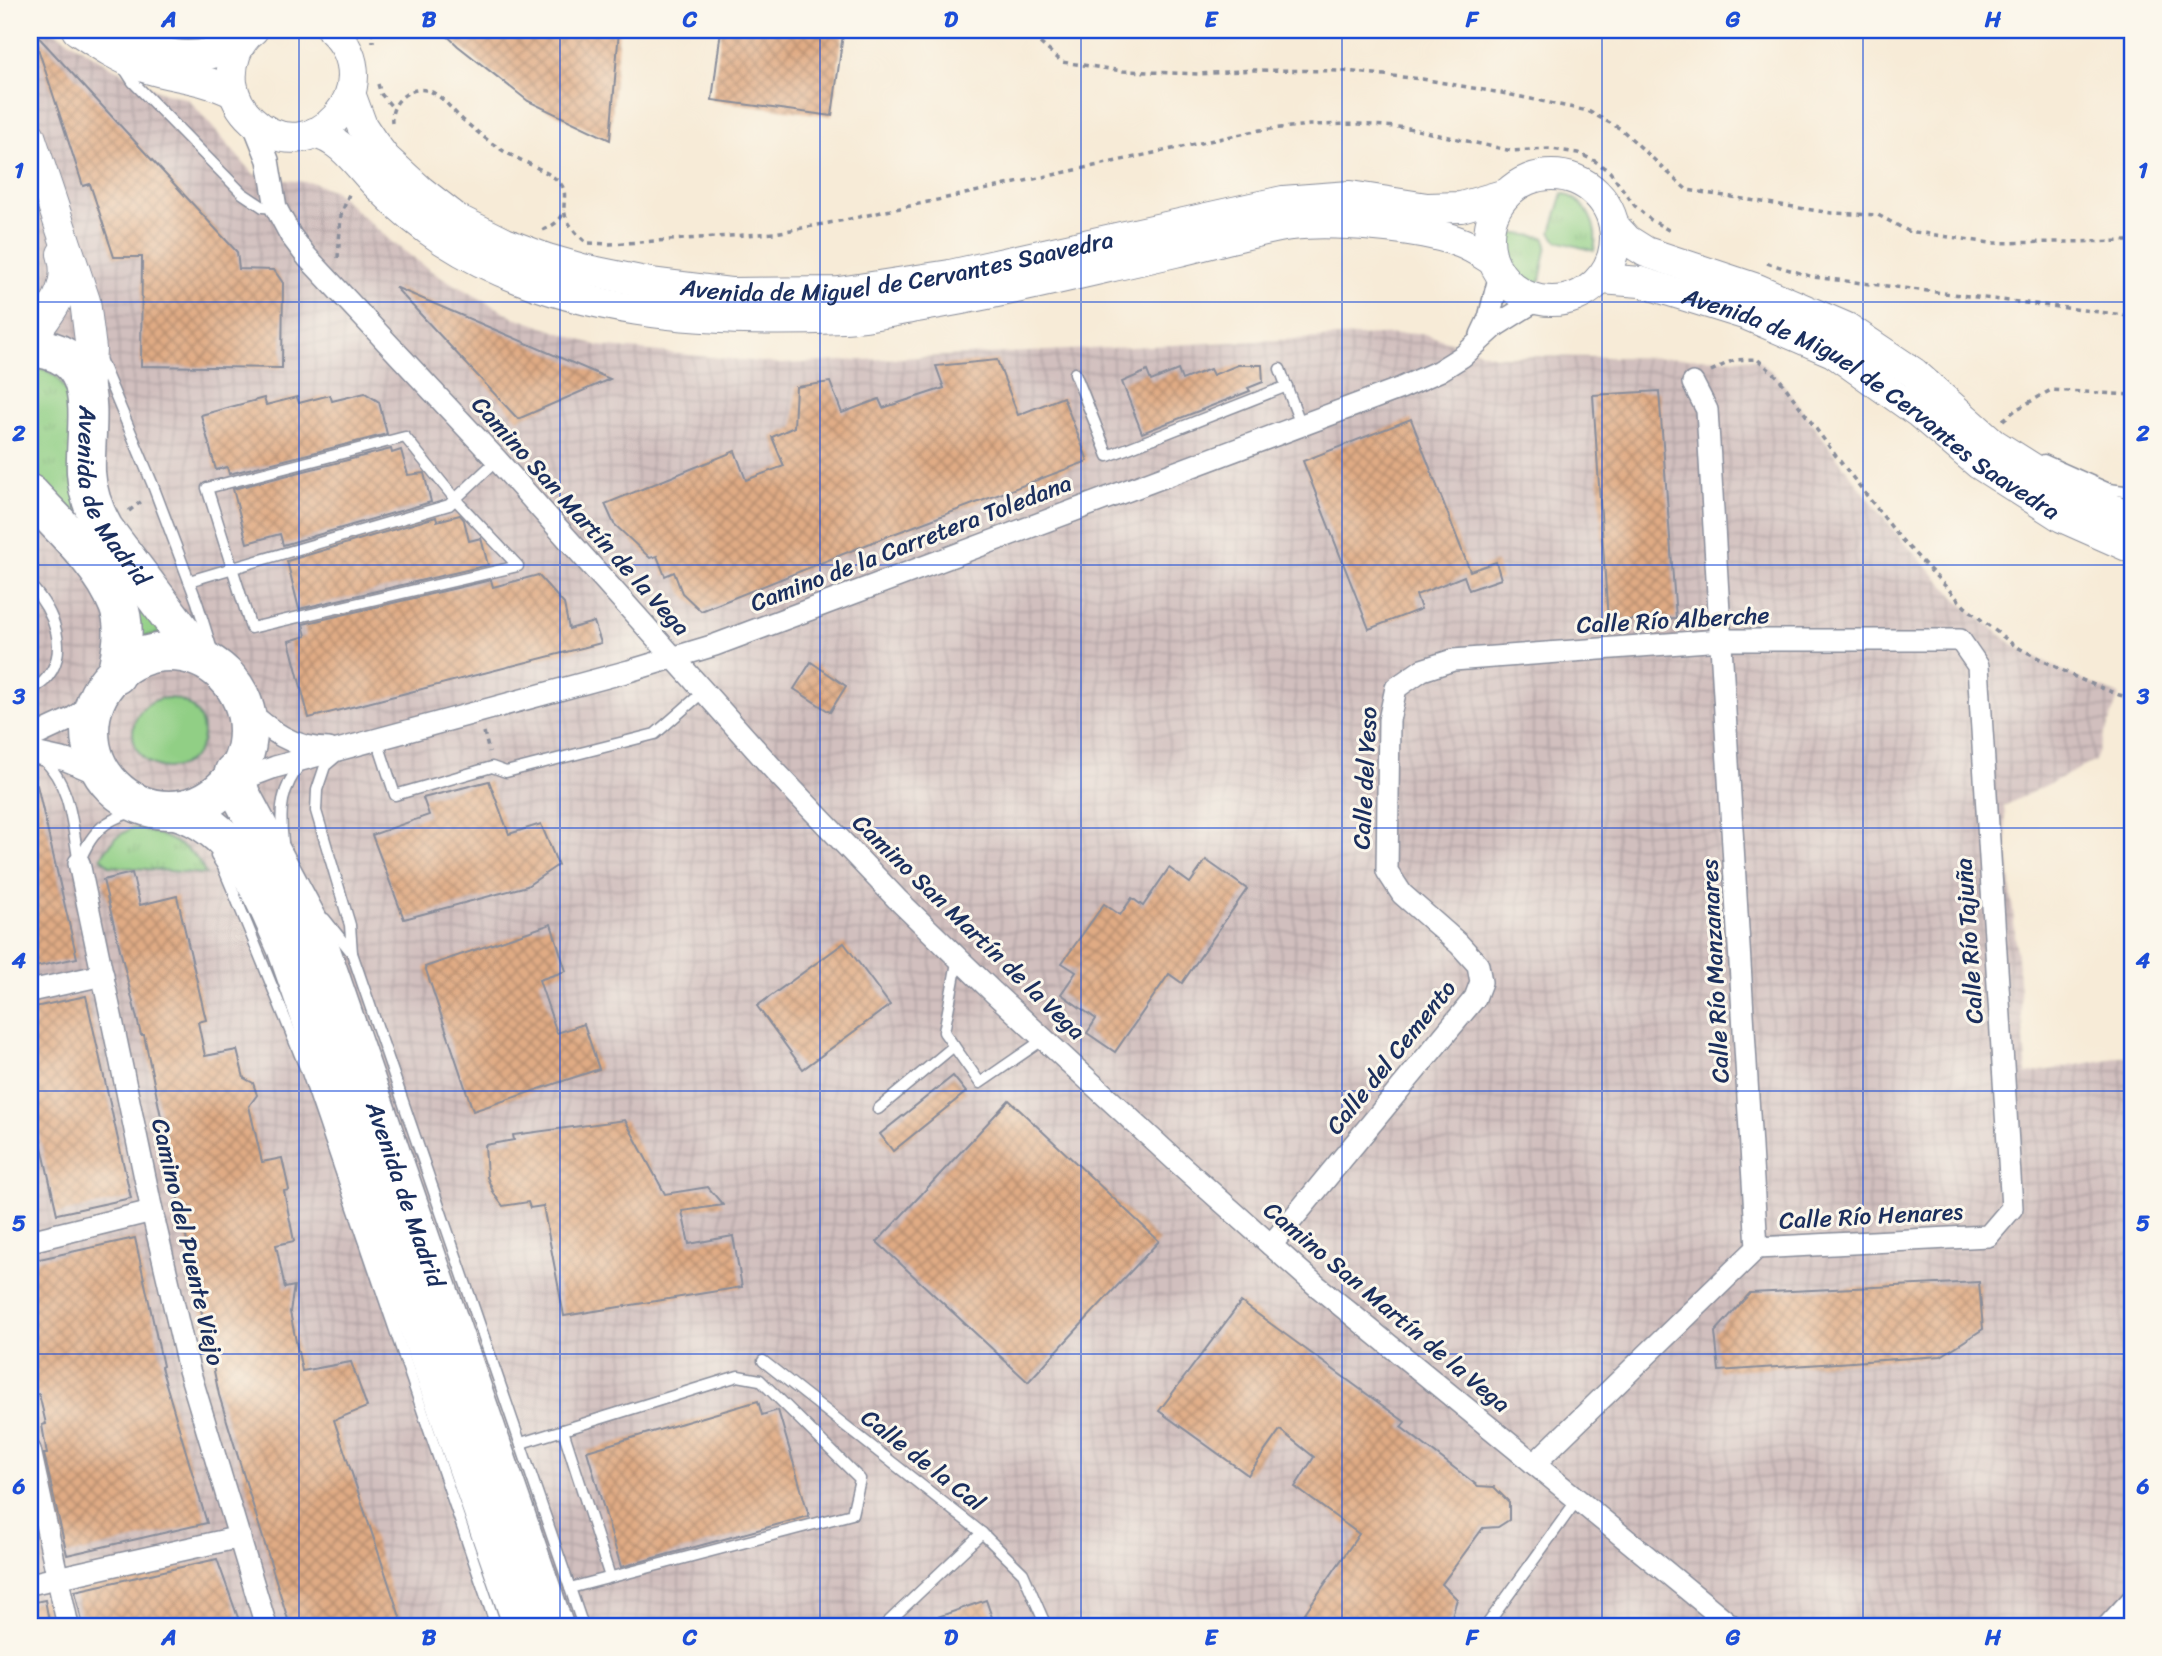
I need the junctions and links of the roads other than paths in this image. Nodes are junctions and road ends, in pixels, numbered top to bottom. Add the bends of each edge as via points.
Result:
1 (77, 30) edge
2 (343, 36) edge
3 (245, 39) edge
4 (118, 43) edge
5 (234, 93) junction
6 (351, 96) junction
7 (252, 120) junction
8 (305, 135) junction
9 (30, 136) edge
10 (30, 162) edge
11 (272, 174) junction
12 (1506, 194) junction
13 (276, 208) junction
14 (1614, 226) junction
15 (1496, 267) junction
16 (1601, 278) junction
17 (1537, 300) junction
18 (30, 339) edge
19 (1478, 344) junction
20 (30, 347) edge
21 (91, 349) junction
22 (1280, 369) dead end
23 (1075, 373) dead end
24 (1693, 383) road end
25 (1287, 386) junction
26 (1936, 393) junction
27 (88, 395) junction
28 (1301, 425) junction
29 (2003, 435) dead end
30 (2035, 456) dead end
31 (497, 460) junction
32 (2132, 492) edge
33 (30, 494) edge
34 (455, 499) junction
35 (2132, 517) edge
36 (2132, 548) edge
37 (232, 568) junction
38 (189, 581) junction
39 (30, 585) edge
40 (1721, 640) junction
41 (1960, 640) joint
42 (674, 658) junction
43 (207, 660) junction
44 (108, 687) junction
45 (1396, 688) joint
46 (30, 690) edge
47 (703, 692) junction
48 (244, 707) junction
49 (377, 740) junction
50 (32, 748) edge
51 (345, 749) junction
52 (304, 760) junction
53 (101, 775) junction
54 (230, 781) junction
55 (178, 816) junction
56 (209, 845) dead end
57 (79, 863) junction
58 (1387, 871) joint
59 (294, 892) junction
60 (352, 953) junction
61 (958, 957) junction
62 (103, 975) junction
63 (30, 990) edge
64 (1044, 1039) junction
65 (954, 1046) junction
66 (878, 1109) dead end
67 (152, 1211) junction
68 (1988, 1236) joint
69 (30, 1241) edge
70 (1271, 1245) junction
71 (1757, 1248) junction
72 (764, 1362) dead end
73 (563, 1430) junction
74 (521, 1443) junction
75 (30, 1450) edge
76 (1534, 1464) junction
77 (1577, 1500) junction
78 (982, 1534) junction
79 (240, 1537) junction
80 (610, 1577) junction
81 (57, 1578) junction
82 (30, 1584) edge
83 (570, 1588) junction
84 (2132, 1600) edge
85 (68, 1626) edge
86 (266, 1626) edge
87 (496, 1626) edge
88 (523, 1626) edge
89 (554, 1626) edge
90 (583, 1626) edge
91 (884, 1626) edge
92 (1046, 1626) edge
93 (1486, 1626) edge
94 (1731, 1626) edge
95 (2108, 1626) edge

1 - 4 main road
2 - 6 main road via 353,69
3 - 4 main road via 202,56 178,57
3 - 5 main road via 232,69
4 - 5 main road via 146,68 216,84
4 - 13 lane via 122,65 133,82 242,193 264,207
5 - 7 main road
6 - 8 main road via 337,118
6 - 12 main road, Avenida de Miguel de Cervantes Saavedra via 362,126 385,158 457,219 505,243 582,269 730,293 839,292 950,275 1283,201 1350,196 1427,208 1461,207
7 - 8 main road, Avenida de Miguel de Cervantes Saavedra via 275,135
7 - 11 street, Camino San Martín de la Vega
8 - 11 street, Camino San Martín de la Vega via 278,150
8 - 15 main road, Avenida de Miguel de Cervantes Saavedra via 331,139 405,212 443,240 526,282 567,296 661,314 734,320 847,318 961,300 1292,225 1355,224 1421,232 1457,241
9 - 21 main road via 85,301
10 - 18 main road via 66,268 57,300
11 - 13 street, Camino San Martín de la Vega
12 - 14 main road via 1522,182 1560,174 1588,186 1600,197
12 - 15 main road via 1493,214 1489,236
13 - 31 street, Camino San Martín de la Vega via 307,257
14 - 16 main road via 1612,256
14 - 26 main road, Avenida de Miguel de Cervantes Saavedra via 1646,253 1757,289 1847,328
15 - 17 main road via 1514,289
15 - 19 street via 1489,318
16 - 17 main road via 1584,293 1563,301
16 - 36 main road, Avenida de Miguel de Cervantes Saavedra via 1642,282 1746,315 1833,352 1919,413 1979,464 2062,517
17 - 19 street, Camino de la Carretera Toledana via 1510,315
19 - 28 street, Camino de la Carretera Toledana via 1439,371
20 - 27 highway, Avenida de Madrid via 48,349 71,362
21 - 27 main road
21 - 38 lane via 103,363
22 - 25 lane
23 - 25 lane via 1108,456
24 - 40 street, Calle Río Manzanares via 1707,410
25 - 28 lane
26 - 29 lane
26 - 35 main road, Avenida de Miguel de Cervantes Saavedra via 1993,444 2072,493
27 - 43 highway, Avenida de Madrid via 86,472 94,510
28 - 42 street, Camino de la Carretera Toledana
30 - 32 lane via 2109,489
31 - 34 lane
31 - 42 street, Camino San Martín de la Vega
33 - 44 highway, Avenida de Madrid via 80,548 119,607 122,652
34 - 37 lane via 449,505
34 - 37 lane via 404,437 207,488
34 - 37 lane via 518,566 251,628
37 - 38 lane
38 - 43 lane via 211,644
39 - 46 lane via 52,616 58,636 57,658 44,681
40 - 41 street, Calle Río Alberche
40 - 45 street, Calle Río Alberche via 1453,660 1422,670
40 - 71 street, Calle Río Manzanares
41 - 68 street, Calle Río Tajuña via 1978,666 2012,1208
42 - 47 street, Camino San Martín de la Vega
42 - 49 street, Camino de la Carretera Toledana
43 - 44 highway via 182,652 154,654 129,664
43 - 48 highway via 226,676
44 - 50 street
44 - 53 highway via 91,721 89,736
45 - 58 street, Calle del Yeso via 1389,720
47 - 49 lane via 655,734 506,772 492,767 395,795
47 - 61 street, Camino San Martín de la Vega via 887,889
48 - 51 street, Camino de la Carretera Toledana via 287,741
48 - 54 highway via 246,747
49 - 51 street, Camino de la Carretera Toledana
50 - 53 street
50 - 57 lane via 58,777 71,811
51 - 52 street, Camino de la Carretera Toledana
51 - 60 lane via 325,766 316,811 350,925
52 - 54 street, Camino de la Carretera Toledana
52 - 59 lane via 281,804 284,853
53 - 55 highway via 127,801
54 - 55 highway
54 - 59 highway, Avenida de Madrid
55 - 57 lane via 117,817 88,841
55 - 88 highway, Avenida de Madrid via 207,824 226,839 266,902
56 - 87 lane via 223,867 306,1070
57 - 62 street, Camino del Puente Viejo
58 - 70 street, Calle del Cemento via 1402,894 1478,965 1481,982 1475,999
59 - 60 lane via 318,912
59 - 89 highway, Avenida de Madrid via 316,936
60 - 74 lane
61 - 64 street, Camino San Martín de la Vega
61 - 65 lane via 944,1032
62 - 63 street
62 - 67 street, Camino del Puente Viejo
64 - 65 lane via 980,1083
64 - 70 street, Camino San Martín de la Vega
65 - 66 lane
67 - 69 street
67 - 79 street, Camino del Puente Viejo via 189,1370
68 - 71 street, Calle Río Henares
70 - 76 street, Camino San Martín de la Vega
71 - 76 street
72 - 78 lane, Calle de la Cal
73 - 74 lane
73 - 80 lane
73 - 80 lane via 738,1376 760,1380 860,1479 852,1514
74 - 83 lane
75 - 81 street
76 - 77 street, Camino San Martín de la Vega
77 - 93 lane
77 - 94 street, Camino San Martín de la Vega
78 - 91 lane, Calle de la Cal
78 - 92 lane via 1023,1573
79 - 81 street
79 - 86 street, Camino del Puente Viejo
80 - 83 lane
81 - 82 street
81 - 85 street
83 - 90 lane
84 - 95 street

